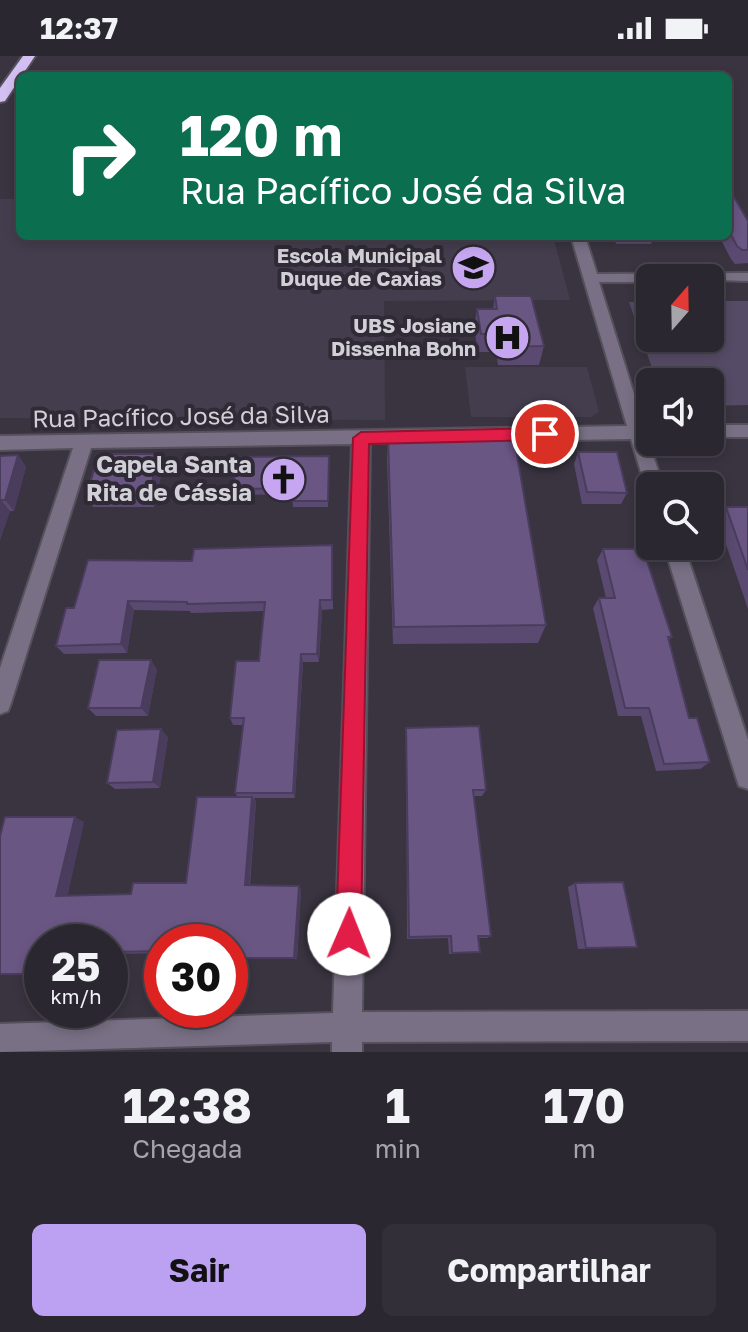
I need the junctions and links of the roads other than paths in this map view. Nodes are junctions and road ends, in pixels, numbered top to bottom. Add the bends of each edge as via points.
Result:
1 (16, 75) edge
2 (0, 98) edge
3 (579, 240) edge
4 (748, 277) edge
5 (593, 278) junction
6 (636, 408) edge
7 (724, 431) edge
8 (748, 431) edge
9 (636, 432) edge
10 (361, 438) junction
11 (84, 442) junction
12 (0, 443) edge
13 (678, 560) edge
14 (0, 703) edge
15 (748, 777) edge
16 (748, 1026) edge
17 (0, 1039) edge
18 (346, 1040) edge

1 - 2 highway
3 - 5 street
4 - 5 street
5 - 6 street
7 - 8 street
9 - 10 street, Rua Pacífico José da Silva
10 - 11 street, Rua Pacífico José da Silva
10 - 18 street
11 - 12 street, Rua Pacífico José da Silva
11 - 14 street
13 - 15 street
16 - 18 street
17 - 18 street

